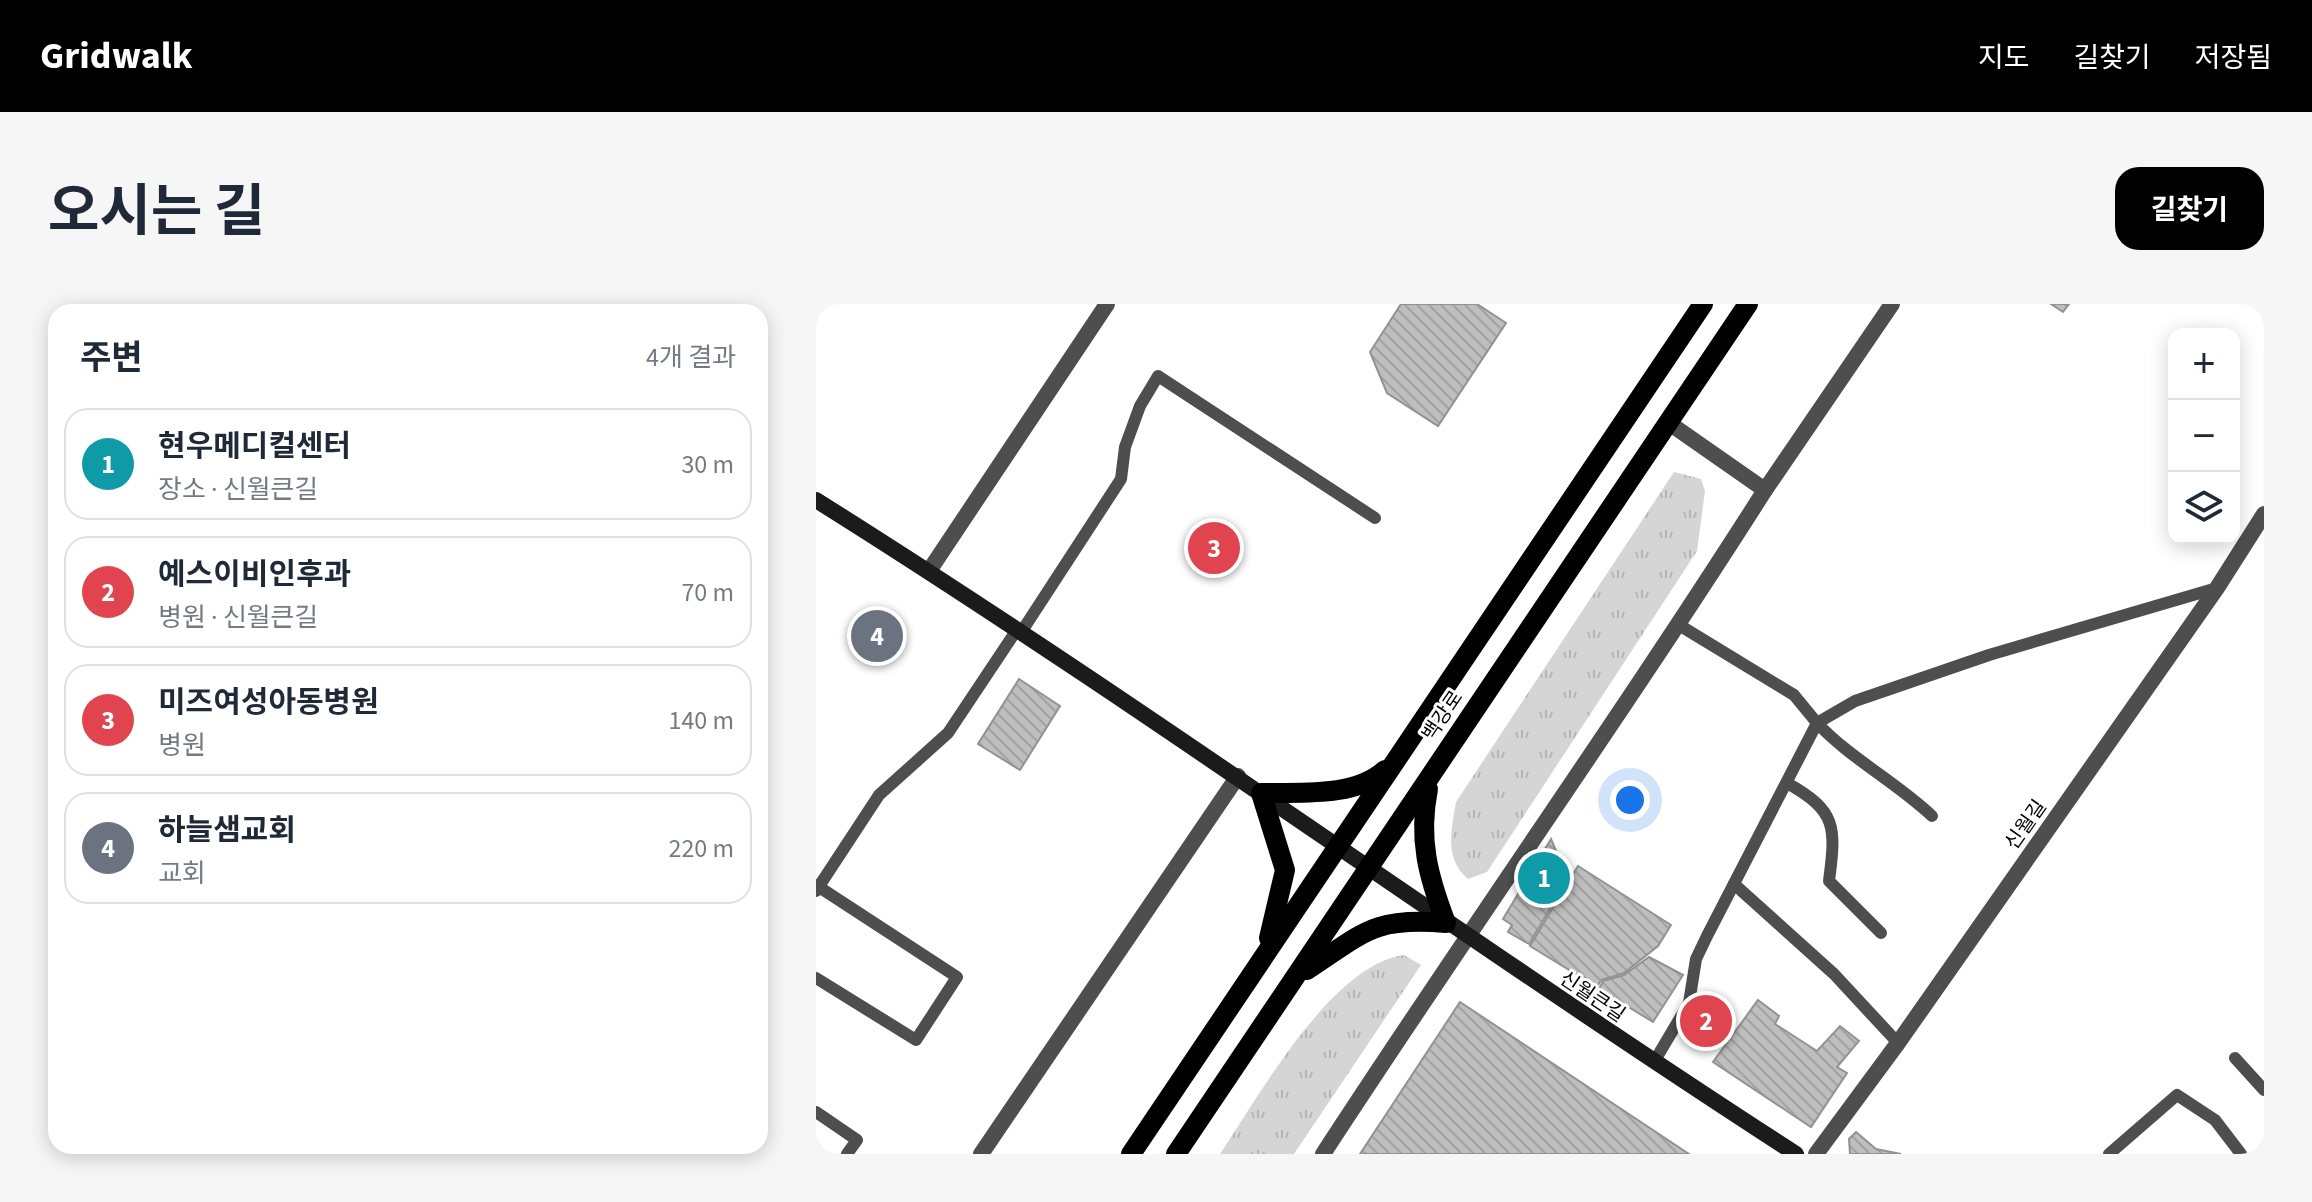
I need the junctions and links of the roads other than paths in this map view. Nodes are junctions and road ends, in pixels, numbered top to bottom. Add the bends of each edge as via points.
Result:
1 (1107, 304) edge
2 (1703, 304) edge
3 (1748, 304) edge
4 (1892, 304) edge
5 (1669, 423) junction
6 (1765, 490) junction
7 (816, 500) edge
8 (2264, 514) edge
9 (1375, 518) dead end
10 (929, 571) junction
11 (2217, 588) junction
12 (1679, 625) junction
13 (1020, 630) junction
14 (1817, 723) junction
15 (1394, 762) junction
16 (1238, 776) junction
17 (1431, 778) junction
18 (1787, 783) junction
19 (1261, 793) junction
20 (1932, 816) dead end
21 (1337, 846) junction
22 (1370, 869) junction
23 (1734, 884) junction
24 (817, 888) edge
25 (1446, 923) junction
26 (1881, 933) dead end
27 (1465, 936) junction
28 (1266, 951) junction
29 (1297, 976) junction
30 (816, 978) edge
31 (1898, 1043) junction
32 (2235, 1058) dead end
33 (1654, 1062) junction
34 (2264, 1090) edge
35 (816, 1112) edge
36 (847, 1154) edge
37 (981, 1154) edge
38 (1131, 1154) edge
39 (1176, 1154) edge
40 (1323, 1154) edge
41 (1796, 1154) edge
42 (1816, 1154) edge
43 (2109, 1154) edge
44 (2241, 1154) edge

1 - 10 street
2 - 15 main road, 백강로
3 - 5 main road, 백강로
4 - 6 street
5 - 6 street
5 - 17 main road, 백강로
6 - 12 street
7 - 10 street, 신월큰길
8 - 11 street, 신월길
9 - 13 lane via 1158,376 1125,447 1121,479
10 - 13 street, 신월큰길
11 - 14 lane via 1989,655 1855,701
11 - 31 street, 신월길
12 - 14 lane via 1794,695
12 - 27 street
13 - 16 street, 신월큰길
13 - 24 lane via 948,733 879,795
14 - 18 lane
14 - 20 lane
15 - 19 main road via 1379,775 1344,788
15 - 21 main road, 백강로
16 - 19 street, 신월큰길
16 - 37 street
17 - 22 main road, 백강로
17 - 25 main road via 1422,819 1423,849
18 - 23 lane
18 - 26 lane via 1819,801 1835,838 1829,881
19 - 21 street, 신월큰길
19 - 28 main road via 1285,870
21 - 22 street, 신월큰길
21 - 28 main road, 백강로
22 - 25 street, 신월큰길
22 - 29 main road, 백강로
23 - 31 lane via 1834,974
23 - 33 lane via 1696,959 1689,1003
24 - 30 lane via 957,977 916,1040
25 - 27 street, 신월큰길
25 - 29 main road via 1409,920 1375,925
27 - 33 street, 신월큰길
27 - 40 street
28 - 38 main road, 백강로
29 - 39 main road, 백강로
31 - 42 street, 신월길
32 - 34 lane
33 - 41 street, 신월큰길
35 - 36 lane via 857,1140
43 - 44 lane via 2177,1095 2215,1120

